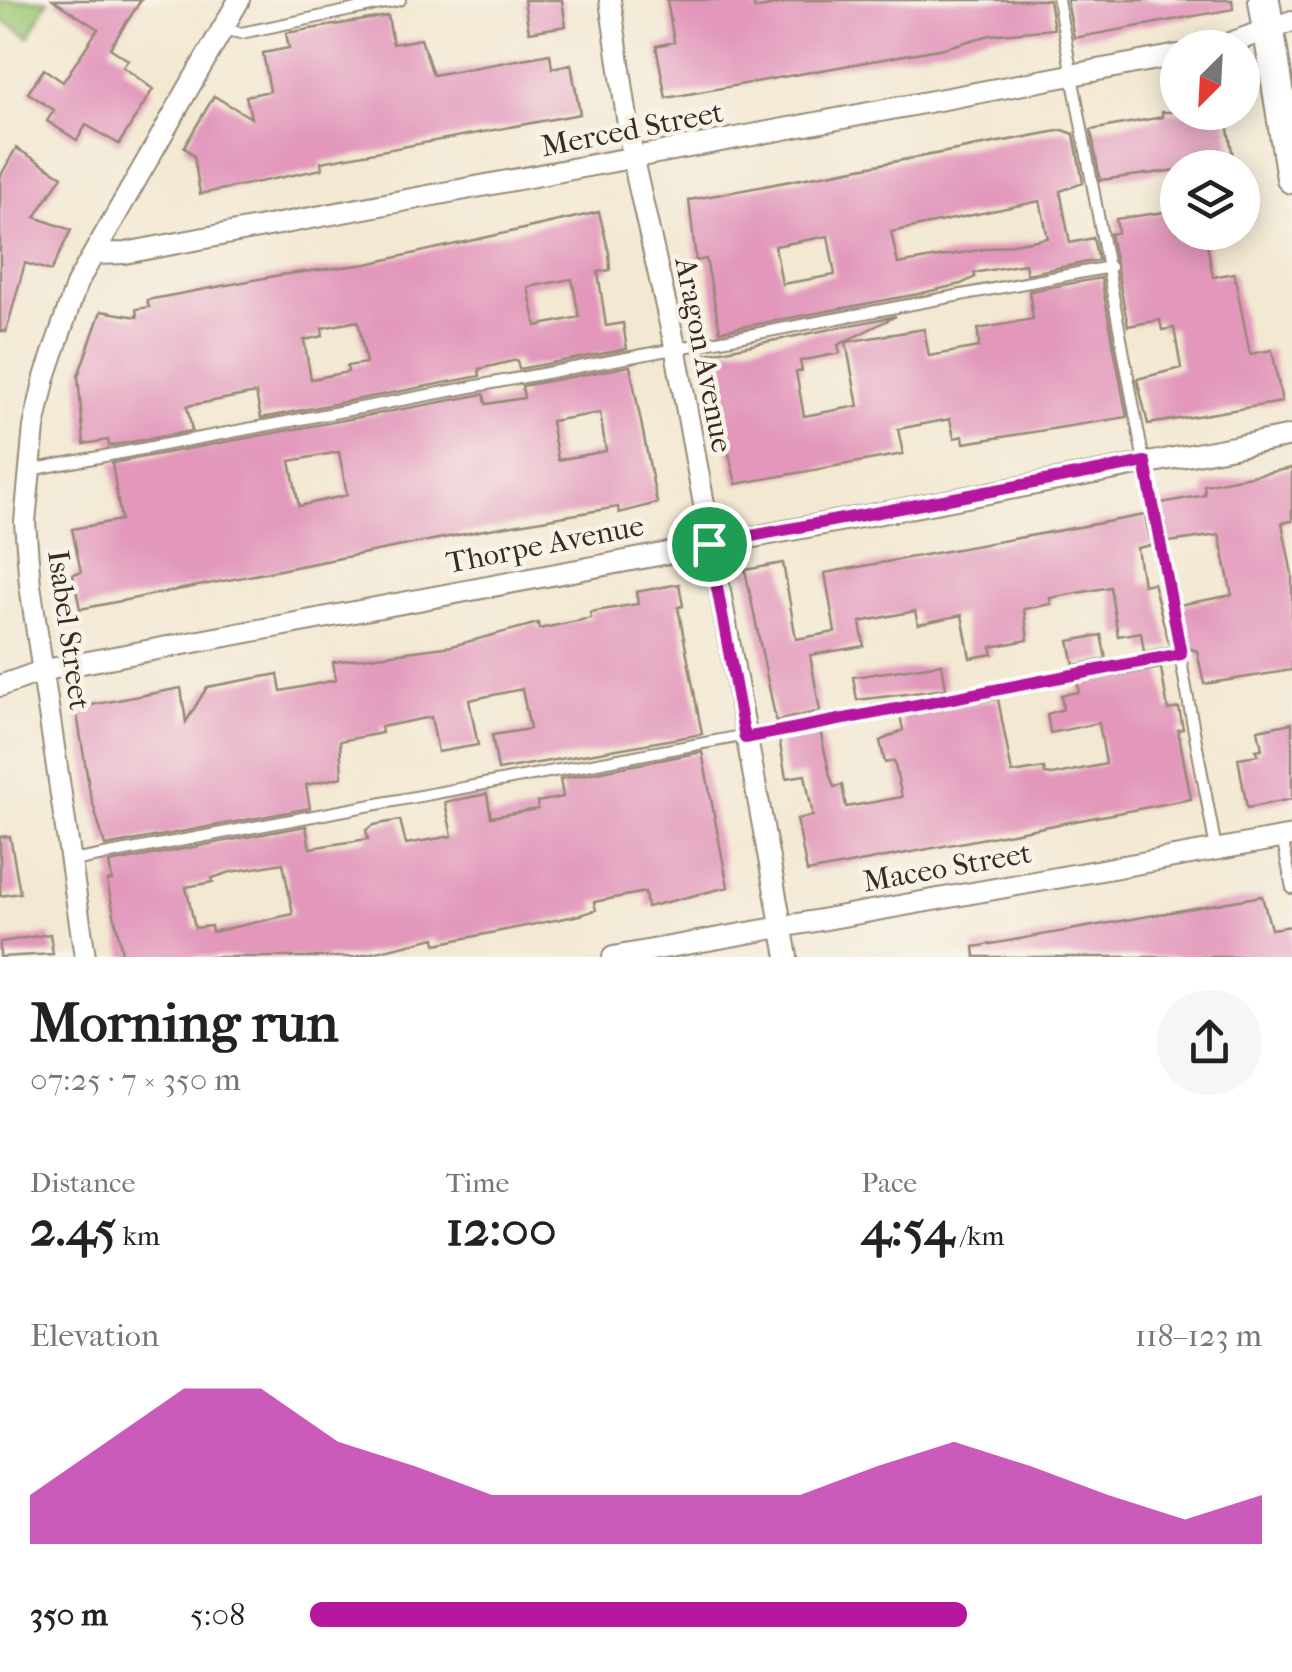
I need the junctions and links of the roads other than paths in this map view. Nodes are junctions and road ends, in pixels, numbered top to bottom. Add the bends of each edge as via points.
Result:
1 (239, 0) edge
2 (400, 0) edge
3 (610, 0) edge
4 (1058, 0) edge
5 (1275, 16) edge
6 (221, 30) junction
7 (1249, 30) edge
8 (1160, 59) edge
9 (1072, 76) junction
10 (633, 160) junction
11 (1292, 178) edge
12 (96, 254) junction
13 (1110, 267) junction
14 (675, 346) junction
15 (1292, 436) edge
16 (1145, 462) junction
17 (28, 471) junction
18 (709, 544) junction
19 (1181, 654) junction
20 (44, 670) junction
21 (0, 686) edge
22 (745, 738) junction
23 (1287, 836) edge
24 (1216, 849) junction
25 (72, 861) junction
26 (1292, 888) edge
27 (782, 926) junction
28 (85, 957) edge
29 (613, 957) edge
30 (787, 957) edge

1 - 6 street, Isabel Street
2 - 6 lane via 241,33
3 - 10 street, Aragon Avenue
4 - 9 lane
5 - 7 street
5 - 11 street
6 - 12 street, Isabel Street
8 - 9 street, Merced Street
9 - 10 street, Merced Street
9 - 13 lane
10 - 12 street, Merced Street
10 - 14 street, Aragon Avenue
12 - 17 street, Isabel Street via 78,283 46,377
13 - 14 lane
13 - 16 lane
14 - 17 lane
14 - 18 street, Aragon Avenue
15 - 16 street, Thorpe Avenue
16 - 18 street, Thorpe Avenue
16 - 19 lane
17 - 20 street, Isabel Street via 30,586
18 - 20 street, Thorpe Avenue
18 - 22 street, Aragon Avenue
19 - 22 lane
19 - 24 lane
20 - 21 street, Thorpe Avenue
20 - 25 street, Isabel Street
22 - 25 lane
22 - 27 street, Aragon Avenue
23 - 24 street, Maceo Street
23 - 26 lane
24 - 27 street, Maceo Street
25 - 28 street, Isabel Street
27 - 29 street, Maceo Street
27 - 30 street, Aragon Avenue

